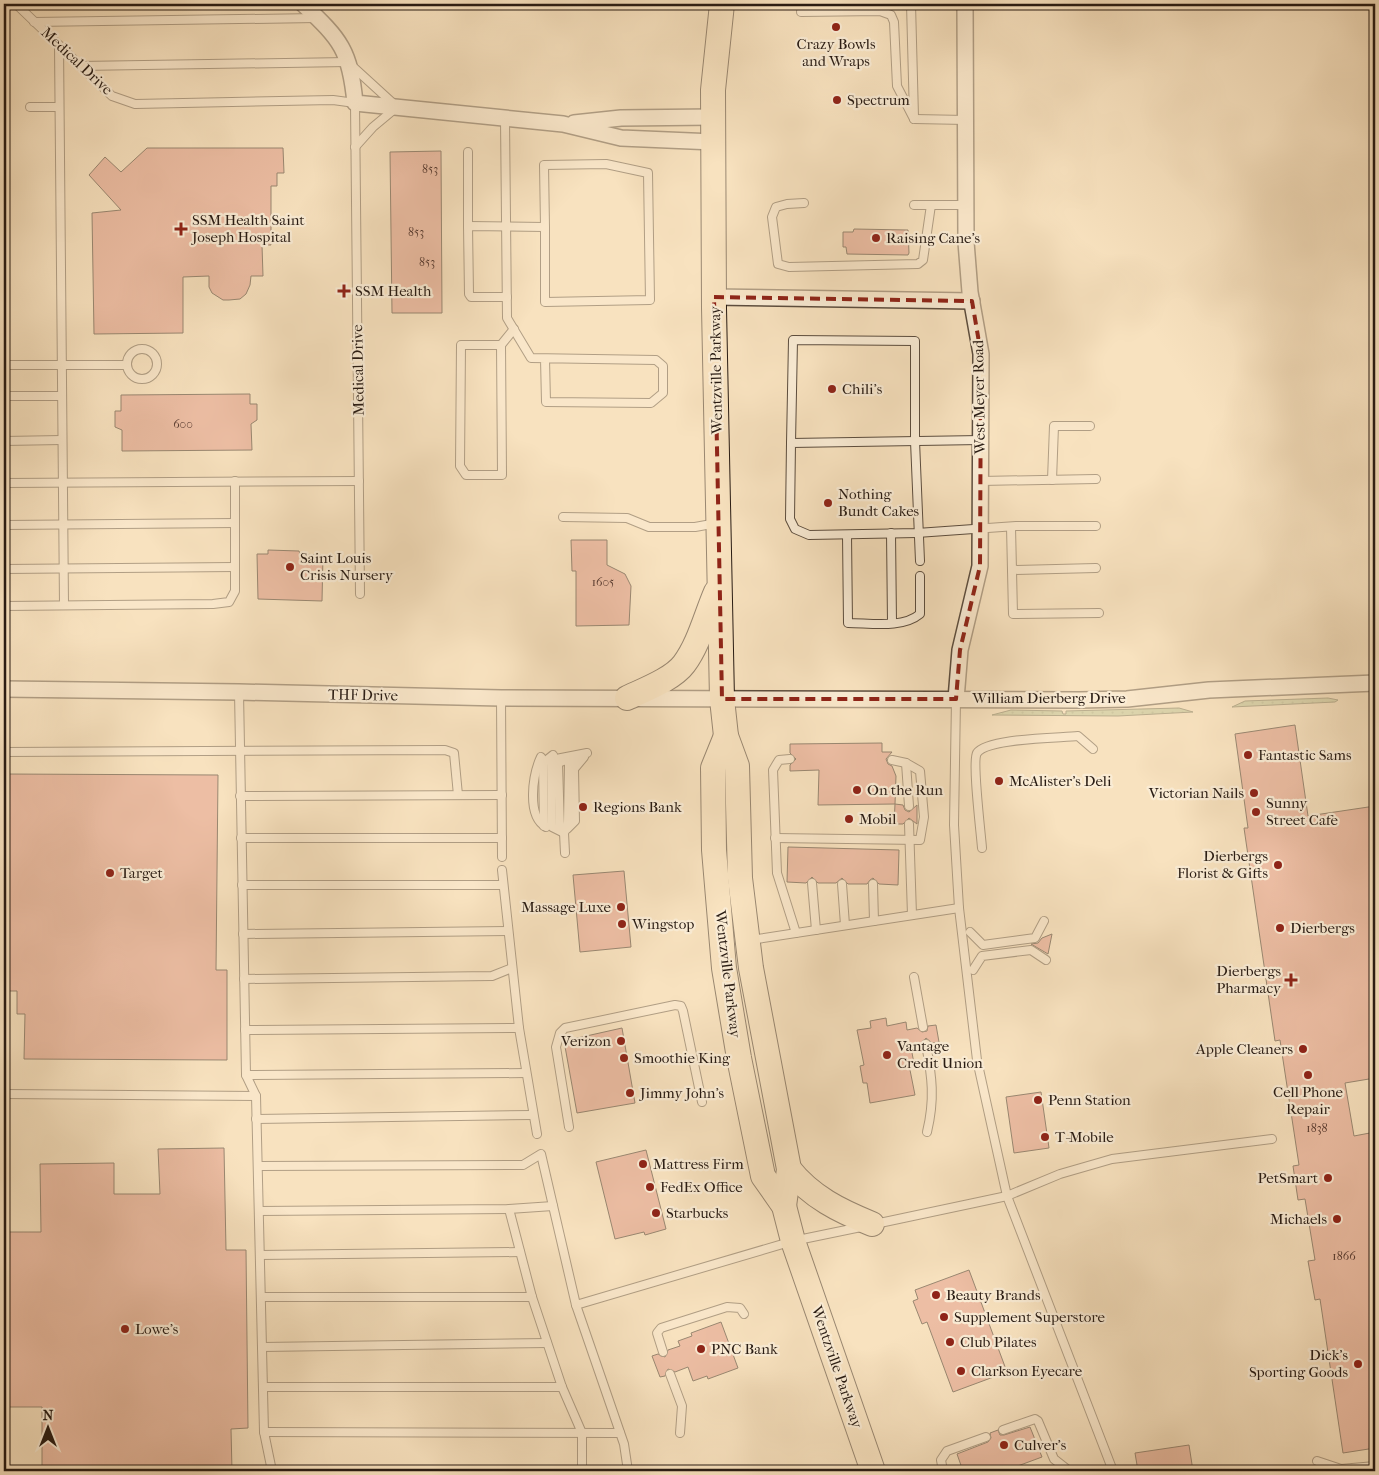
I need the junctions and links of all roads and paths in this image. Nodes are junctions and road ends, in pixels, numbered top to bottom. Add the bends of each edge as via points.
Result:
1 (16, 4) edge
2 (303, 4) edge
3 (722, 4) edge
4 (911, 4) edge
5 (965, 4) edge
6 (802, 12) dead end
7 (318, 18) junction
8 (34, 22) junction
9 (59, 45) junction
10 (350, 64) junction
11 (80, 66) junction
12 (355, 103) junction
13 (59, 106) junction
14 (30, 107) dead end
15 (397, 107) junction
16 (713, 117) junction
17 (505, 119) junction
18 (914, 119) junction
19 (966, 120) junction
20 (563, 124) junction
21 (714, 142) junction
22 (355, 146) junction
23 (468, 152) dead end
24 (804, 203) dead end
25 (914, 205) dead end
26 (931, 205) junction
27 (966, 205) junction
28 (468, 226) junction
29 (545, 227) junction
30 (506, 228) junction
31 (507, 297) junction
32 (714, 298) junction
33 (972, 300) junction
34 (514, 330) junction
35 (501, 345) junction
36 (545, 359) junction
37 (4, 365) edge
38 (62, 365) junction
39 (126, 365) junction
40 (4, 396) edge
41 (62, 396) junction
42 (1090, 426) dead end
43 (62, 440) junction
44 (981, 440) junction
45 (4, 441) edge
46 (915, 441) junction
47 (791, 442) junction
48 (1096, 479) dead end
49 (1052, 480) junction
50 (235, 481) junction
51 (358, 481) junction
52 (981, 481) junction
53 (63, 482) junction
54 (4, 483) edge
55 (563, 517) dead end
56 (719, 522) junction
57 (235, 523) junction
58 (63, 524) junction
59 (4, 525) edge
60 (1096, 526) dead end
61 (1011, 527) junction
62 (981, 530) junction
63 (892, 533) junction
64 (917, 533) junction
65 (847, 535) junction
66 (920, 561) dead end
67 (236, 567) junction
68 (64, 568) junction
69 (1096, 568) dead end
70 (4, 570) edge
71 (1012, 570) junction
72 (920, 576) dead end
73 (720, 581) junction
74 (360, 594) dead end
75 (64, 605) junction
76 (4, 606) edge
77 (1099, 613) dead end
78 (892, 623) junction
79 (1375, 683) edge
80 (4, 689) edge
81 (239, 692) junction
82 (501, 698) junction
83 (627, 698) junction
84 (722, 698) junction
85 (956, 698) junction
86 (726, 736) junction
87 (1093, 749) dead end
88 (4, 752) edge
89 (240, 752) junction
90 (587, 753) junction
91 (790, 759) dead end
92 (892, 760) dead end
93 (906, 763) junction
94 (458, 795) junction
95 (502, 795) junction
96 (240, 796) junction
97 (909, 806) dead end
98 (909, 824) dead end
99 (564, 833) junction
100 (241, 838) junction
101 (502, 838) junction
102 (775, 838) junction
103 (808, 838) junction
104 (840, 839) junction
105 (872, 840) junction
106 (908, 840) junction
107 (809, 848) dead end
108 (840, 848) dead end
109 (982, 848) dead end
110 (872, 849) dead end
111 (565, 853) dead end
112 (502, 857) dead end
113 (502, 870) dead end
114 (812, 883) dead end
115 (842, 884) dead end
116 (873, 884) dead end
117 (242, 885) junction
118 (502, 885) junction
119 (959, 908) junction
120 (912, 915) junction
121 (874, 921) junction
122 (1044, 921) dead end
123 (845, 925) junction
124 (816, 930) junction
125 (508, 931) junction
126 (970, 932) dead end
127 (796, 933) junction
128 (243, 934) junction
129 (748, 940) junction
130 (1046, 960) dead end
131 (512, 968) junction
132 (973, 970) dead end
133 (914, 977) dead end
134 (244, 979) junction
135 (923, 1027) dead end
136 (518, 1028) junction
137 (245, 1030) junction
138 (926, 1044) dead end
139 (246, 1074) junction
140 (526, 1074) junction
141 (4, 1094) edge
142 (256, 1096) junction
143 (702, 1102) dead end
144 (533, 1115) junction
145 (256, 1119) junction
146 (569, 1127) dead end
147 (927, 1132) dead end
148 (537, 1134) dead end
149 (1272, 1139) dead end
150 (258, 1166) junction
151 (789, 1169) junction
152 (1007, 1196) junction
153 (553, 1206) junction
154 (784, 1206) junction
155 (509, 1209) junction
156 (258, 1211) junction
157 (872, 1224) junction
158 (793, 1241) junction
159 (520, 1252) junction
160 (260, 1256) junction
161 (261, 1297) junction
162 (532, 1297) junction
163 (576, 1305) junction
164 (744, 1314) dead end
165 (547, 1343) junction
166 (262, 1347) junction
167 (663, 1352) dead end
168 (670, 1374) dead end
169 (263, 1387) junction
170 (562, 1387) junction
171 (1003, 1430) dead end
172 (264, 1432) junction
173 (582, 1432) junction
174 (620, 1432) junction
175 (680, 1432) dead end
176 (986, 1437) dead end
177 (1316, 1461) dead end
178 (1375, 1466) edge
179 (1068, 1470) edge
180 (272, 1471) edge
181 (582, 1471) edge
182 (628, 1471) edge
183 (873, 1471) edge
184 (943, 1471) edge
185 (1113, 1471) edge

1 - 8 lane, Medical Drive
2 - 7 street, Medical Drive
3 - 16 main road, Wentzville Parkway
4 - 18 lane
5 - 19 street, West Meyer Road
6 - 18 lane via 880,11 891,15 897,86
7 - 8 lane
7 - 10 street, Medical Drive via 338,40
8 - 9 lane, Medical Drive
9 - 11 lane, Medical Drive
9 - 13 lane
10 - 11 lane
10 - 12 street, Medical Drive
10 - 15 lane, Medical Drive
11 - 12 lane, Medical Drive via 112,96 135,104 333,100
12 - 15 street, Medical Drive
12 - 22 lane, Medical Drive
13 - 14 lane
13 - 38 lane
15 - 17 street, Medical Drive
15 - 22 lane
16 - 20 street, Medical Drive via 621,118
16 - 21 main road, Wentzville Parkway
17 - 20 street, Medical Drive
17 - 30 lane
18 - 19 lane
19 - 27 street, West Meyer Road
20 - 21 street, Medical Drive via 621,138
21 - 32 main road, Wentzville Parkway
22 - 51 lane, Medical Drive
23 - 28 lane
24 - 26 lane via 776,207 772,218 778,264 789,268 918,264 923,260
25 - 26 lane
26 - 27 lane
27 - 33 street, West Meyer Road
28 - 30 lane
28 - 31 lane via 469,294 471,297
29 - 29 lane via 545,302 650,300 648,173 606,164 544,165
29 - 30 lane
30 - 31 lane
31 - 34 lane via 507,318
32 - 33 street
32 - 56 main road, Wentzville Parkway
33 - 44 street, West Meyer Road via 981,354
34 - 35 lane
34 - 36 lane via 531,358
35 - 35 lane via 461,345 460,466 466,474 502,474
36 - 36 lane via 546,402 651,403 663,393 663,366 656,360
37 - 38 lane
38 - 39 lane
38 - 41 lane
39 - 39 lane via 130,375 140,379 154,374 157,364 150,351 141,348 129,356
40 - 41 lane
41 - 43 lane
42 - 49 lane via 1054,426
43 - 45 lane
43 - 53 lane
44 - 46 lane
44 - 52 street, West Meyer Road
46 - 47 lane
46 - 47 lane via 915,340 793,340
46 - 64 lane
47 - 65 lane via 790,519 795,529 809,535
48 - 49 lane
49 - 52 lane
50 - 51 lane
50 - 53 lane
50 - 57 lane
51 - 74 lane, Medical Drive
52 - 62 street, West Meyer Road
53 - 54 lane
53 - 58 lane
55 - 56 lane via 627,518 650,527 695,527
56 - 73 main road, Wentzville Parkway
57 - 58 lane
57 - 67 lane
58 - 59 lane
58 - 68 lane
60 - 61 lane
61 - 62 lane
61 - 71 lane
62 - 64 lane
62 - 85 street, West Meyer Road via 980,566 960,650
63 - 64 lane
63 - 65 lane
63 - 78 lane
64 - 66 lane
65 - 78 lane via 848,623
67 - 68 lane
67 - 75 lane via 236,591 229,602
68 - 70 lane
68 - 75 lane
69 - 71 lane
71 - 77 lane via 1013,614
72 - 78 lane via 920,614 912,620
73 - 83 main road via 684,665
73 - 84 main road, Wentzville Parkway
75 - 76 lane
79 - 85 street, William Dierberg Drive via 1210,690 1118,699
80 - 81 street, THF Drive
81 - 82 street, THF Drive
81 - 89 lane
82 - 83 street, THF Drive
82 - 95 lane
83 - 84 street, THF Drive
84 - 85 street, William Dierberg Drive
84 - 86 main road, Wentzville Parkway
85 - 119 lane via 954,825
86 - 129 main road, Wentzville Parkway via 737,766 740,878
86 - 154 main road, Wentzville Parkway via 713,768 714,850 724,968 763,1176
87 - 109 lane via 1078,736 986,746 977,753 976,802
88 - 89 lane
89 - 94 lane via 445,750 454,753
89 - 96 lane
90 - 99 lane via 574,769 575,821
90 - 99 lane via 558,763 560,829
90 - 99 lane via 552,756 543,763 544,826
91 - 102 lane via 779,760 773,770
92 - 93 lane
93 - 97 lane
93 - 106 lane via 920,771 924,817 920,840
94 - 95 lane
94 - 96 lane
95 - 101 lane
96 - 100 lane
98 - 106 lane
99 - 111 lane
100 - 101 lane
100 - 117 lane
101 - 112 lane
102 - 103 lane
102 - 127 lane via 777,873
103 - 104 lane
103 - 107 lane
104 - 105 lane
104 - 108 lane
105 - 106 lane
105 - 110 lane
106 - 120 lane
113 - 118 lane
114 - 124 lane
115 - 123 lane
116 - 121 lane
117 - 118 lane
117 - 128 lane
118 - 125 lane
119 - 120 lane
119 - 152 lane via 977,1060
120 - 121 lane
121 - 123 lane
122 - 126 lane via 1035,938 983,945
123 - 124 lane
124 - 127 lane
125 - 128 lane
125 - 131 lane
127 - 129 lane
128 - 134 lane
129 - 151 main road, Wentzville Parkway via 750,968
130 - 132 lane via 1031,950 982,956
131 - 134 lane via 492,976
131 - 136 lane
133 - 135 lane
134 - 137 lane
136 - 137 lane
136 - 140 lane
137 - 139 lane
138 - 147 lane via 933,1085
139 - 140 lane
139 - 142 lane
140 - 144 lane
141 - 142 lane
142 - 145 lane
143 - 146 lane via 683,1012 681,1006 675,1005 565,1028 560,1033 556,1047
144 - 145 lane
144 - 148 lane
145 - 150 lane
149 - 152 lane via 1112,1159 1060,1174
150 - 153 lane via 523,1165 541,1154
150 - 156 lane
151 - 154 main road, Wentzville Parkway
151 - 157 main road via 818,1198
152 - 157 lane
152 - 185 lane
153 - 155 lane
153 - 163 lane
154 - 158 main road, Wentzville Parkway
155 - 156 lane
155 - 159 lane
156 - 160 lane
157 - 158 lane
158 - 163 lane
158 - 183 main road, Wentzville Parkway
159 - 160 lane
159 - 162 lane
160 - 161 lane
161 - 162 lane
161 - 166 lane
162 - 165 lane
163 - 174 lane
164 - 167 lane via 740,1308 728,1307 661,1328 657,1333
165 - 166 lane
165 - 170 lane
166 - 169 lane
168 - 175 lane via 682,1406
169 - 170 lane
169 - 172 lane
170 - 173 lane
171 - 179 lane via 1038,1420 1054,1460
172 - 173 lane
172 - 180 lane
173 - 174 lane
173 - 181 lane
174 - 182 lane
176 - 184 lane via 947,1451 941,1460
177 - 178 lane via 1341,1469

